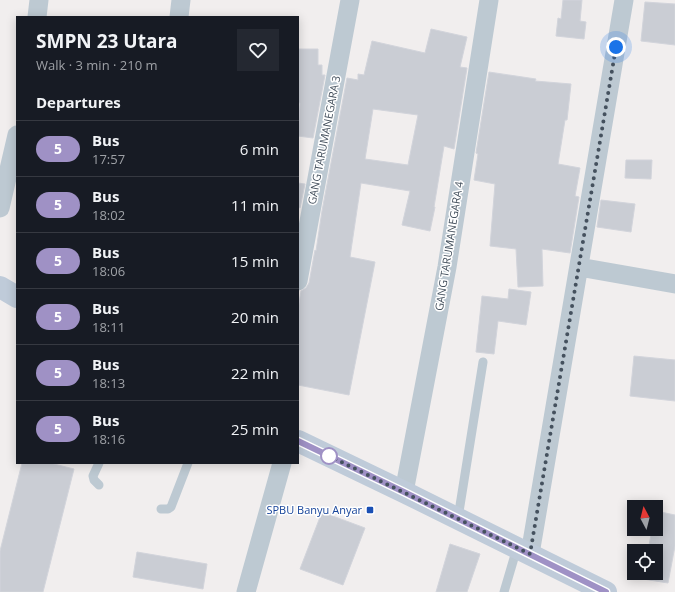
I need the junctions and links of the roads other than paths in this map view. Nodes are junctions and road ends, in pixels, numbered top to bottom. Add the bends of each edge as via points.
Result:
1 (39, 0) edge
2 (181, 0) edge
3 (350, 0) edge
4 (488, 0) edge
5 (624, 0) edge
6 (37, 16) edge
7 (180, 16) edge
8 (16, 139) edge
9 (0, 208) edge
10 (579, 267) junction
11 (299, 275) edge
12 (675, 284) edge
13 (0, 287) edge
14 (16, 296) edge
15 (483, 362) dead end
16 (299, 442) edge
17 (99, 464) edge
18 (188, 464) edge
19 (282, 464) edge
20 (99, 485) dead end
21 (404, 492) junction
22 (161, 509) dead end
23 (458, 518) junction
24 (523, 551) junction
25 (246, 592) edge
26 (504, 592) edge
27 (606, 592) edge

1 - 6 street
2 - 7 street
3 - 11 street, GANG TARUMANEGARA 3
4 - 21 street, GANG TARUMANEGARA 4 via 447,267
5 - 10 street
8 - 9 street
10 - 12 street
10 - 24 street
13 - 14 main road
15 - 23 lane
16 - 21 main road
17 - 20 lane via 94,480
18 - 22 lane via 171,507
19 - 25 street
21 - 23 main road
23 - 24 main road
24 - 26 lane
24 - 27 main road

